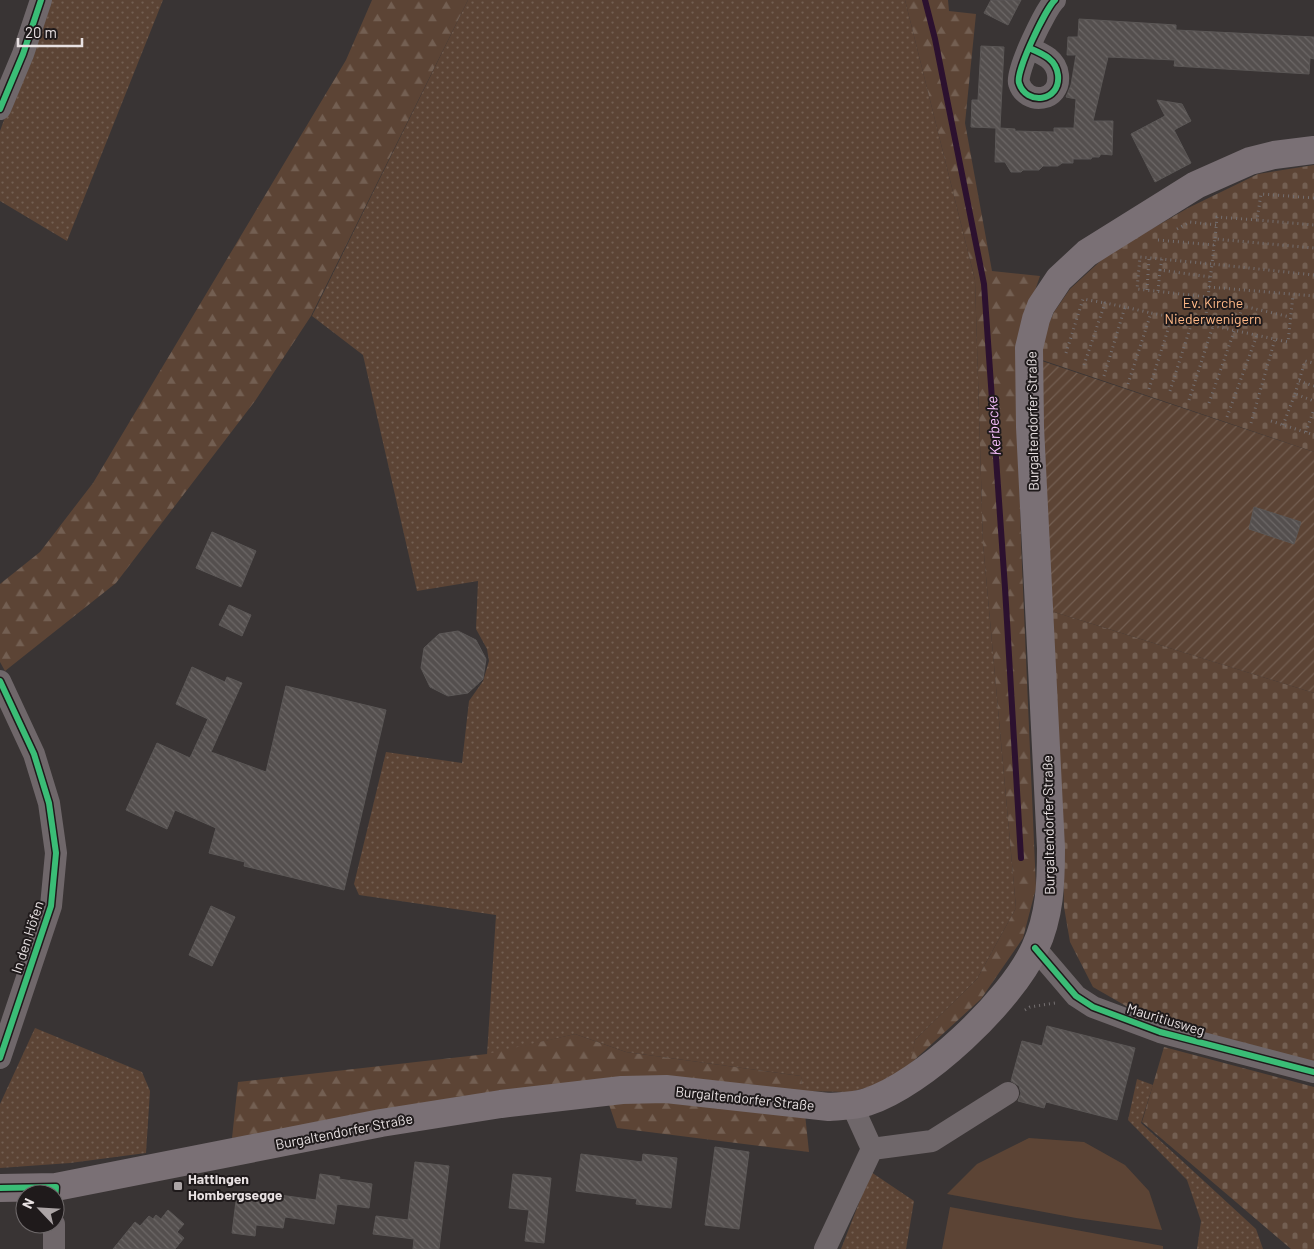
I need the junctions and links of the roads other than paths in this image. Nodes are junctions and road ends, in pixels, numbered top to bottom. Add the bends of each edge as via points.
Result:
1 (41, 0) edge
2 (1055, 0) edge
3 (1030, 48) dead end
4 (0, 109) edge
5 (1314, 150) edge
6 (0, 681) edge
7 (1035, 948) junction
8 (0, 1058) edge
9 (1314, 1072) edge
10 (1008, 1093) dead end
11 (852, 1105) junction
12 (872, 1149) junction
13 (0, 1188) edge
14 (15, 1190) edge
15 (65, 1192) edge
16 (54, 1234) edge
17 (54, 1249) edge
18 (825, 1249) edge

1 - 4 street via 24,54
2 - 3 street
5 - 7 main road, Burgaltendorfer Straße via 1250,161 1188,190 1087,254 1058,280 1036,320 1029,348 1030,427 1051,875 1046,918
6 - 8 street, In den Höfen via 34,754 49,803 56,853 51,906
7 - 9 street, Mauritiusweg via 1076,996 1093,1006 1160,1032
7 - 11 main road, Burgaltendorfer Straße via 1024,970 1008,990 928,1069 881,1097
10 - 12 street via 932,1141
11 - 12 street
11 - 15 main road, Burgaltendorfer Straße via 829,1107 666,1089 622,1090 380,1123
12 - 18 street
13 - 14 main road, Burgaltendorfer Straße
16 - 17 street

